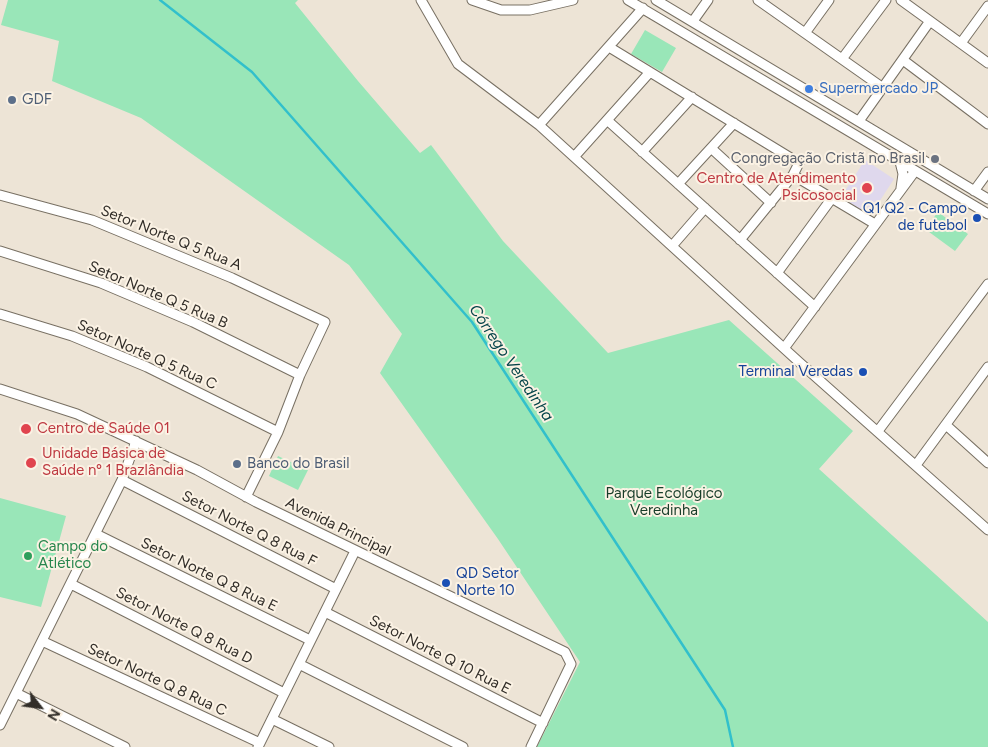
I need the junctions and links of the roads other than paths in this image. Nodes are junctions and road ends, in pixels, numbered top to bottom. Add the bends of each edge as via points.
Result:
1 (421, 0) edge
2 (472, 0) edge
3 (573, 0) edge
4 (628, 0) edge
5 (652, 0) edge
6 (708, 0) edge
7 (758, 0) edge
8 (829, 0) edge
9 (886, 0) edge
10 (901, 0) edge
11 (660, 2) edge
12 (988, 6) edge
13 (644, 8) junction
14 (656, 16) junction
15 (693, 21) junction
16 (930, 21) junction
17 (805, 33) junction
18 (961, 43) junction
19 (609, 46) junction
20 (754, 57) junction
21 (842, 59) junction
22 (903, 60) junction
23 (988, 63) edge
24 (771, 68) junction
25 (746, 69) junction
26 (650, 72) junction
27 (763, 80) junction
28 (883, 88) junction
29 (692, 97) junction
30 (850, 115) junction
31 (607, 120) junction
32 (860, 121) junction
33 (734, 122) junction
34 (988, 124) edge
35 (539, 125) junction
36 (842, 127) junction
37 (711, 148) junction
38 (642, 152) junction
39 (574, 157) junction
40 (900, 162) junction
41 (915, 171) junction
42 (988, 172) edge
43 (793, 175) junction
44 (678, 184) junction
45 (901, 188) junction
46 (974, 191) junction
47 (0, 195) edge
48 (832, 198) junction
49 (988, 199) edge
50 (770, 203) junction
51 (705, 208) junction
52 (988, 214) edge
53 (875, 224) junction
54 (740, 240) junction
55 (672, 246) junction
56 (0, 251) edge
57 (777, 273) junction
58 (988, 284) edge
59 (815, 307) junction
60 (0, 314) edge
61 (785, 347) junction
62 (988, 367) edge
63 (300, 376) junction
64 (0, 388) edge
65 (946, 425) junction
66 (878, 431) junction
67 (278, 432) junction
68 (136, 441) junction
69 (988, 448) edge
70 (985, 460) edge
71 (916, 465) junction
72 (122, 480) junction
73 (246, 497) junction
74 (988, 530) edge
75 (96, 534) junction
76 (355, 551) junction
77 (71, 584) junction
78 (336, 588) junction
79 (325, 612) junction
80 (310, 640) junction
81 (42, 641) junction
82 (299, 664) junction
83 (16, 693) junction
84 (284, 693) junction
85 (272, 719) junction
86 (543, 723) junction
87 (0, 725) edge
88 (259, 745) edge
89 (125, 747) edge
90 (328, 747) edge
91 (463, 747) edge
92 (531, 747) edge

1 - 35 street via 458,64
2 - 3 street via 501,10 530,10
4 - 13 street
5 - 13 street via 651,6
6 - 15 street
7 - 17 street
8 - 17 street
9 - 21 street
10 - 16 street
11 - 14 street
11 - 15 street
12 - 18 street
13 - 14 street
13 - 19 street
14 - 25 street
15 - 20 street
16 - 18 street
16 - 22 street
17 - 21 street
18 - 23 street
19 - 26 street
19 - 35 street
20 - 24 street
20 - 25 street via 751,68
21 - 28 street
22 - 28 street
22 - 34 street
24 - 27 street via 765,69
24 - 30 street
25 - 27 street
26 - 29 street
26 - 31 street
27 - 36 street
28 - 32 street
29 - 33 street
29 - 38 street
30 - 32 street
30 - 36 street
31 - 38 street
31 - 39 street
32 - 46 street
33 - 37 street
33 - 43 street via 799,163
35 - 39 street
36 - 40 street
37 - 44 street
37 - 50 street
38 - 44 street
39 - 55 street
40 - 41 street
40 - 45 street via 903,174
41 - 45 street
41 - 52 street
42 - 46 street
43 - 48 street
43 - 50 street
44 - 51 street
45 - 53 street
46 - 49 street
47 - 63 street, Setor Norte Q 5 Rua A via 92,220 232,278 325,322
48 - 53 street
48 - 57 street
50 - 54 street
51 - 54 street
51 - 55 street
53 - 59 street
54 - 57 street
55 - 61 street
56 - 63 street, Setor Norte Q 5 Rua B via 102,283 193,322
57 - 59 street
58 - 66 street
59 - 61 street
60 - 67 street, Setor Norte Q 5 Rua C via 81,339 147,367
61 - 66 street
62 - 65 street
63 - 67 street
64 - 68 street, Avenida Principal via 77,414
65 - 70 street
65 - 71 street
66 - 71 street
67 - 73 street
68 - 72 street
68 - 73 street, Avenida Principal
69 - 70 street
71 - 74 street
72 - 75 street
72 - 78 street, Setor Norte Q 8 Rua F
73 - 76 street, Avenida Principal
75 - 77 street
75 - 80 street, Setor Norte Q 8 Rua E
76 - 78 street
76 - 86 street, Avenida Principal via 568,654 571,664
77 - 81 street
77 - 84 street, Setor Norte Q 8 Rua D
78 - 79 street
79 - 80 street
79 - 86 street, Setor Norte Q 10 Rua E
80 - 82 street
81 - 83 street
81 - 88 street, Setor Norte Q 8 Rua C
82 - 84 street
82 - 91 street
83 - 87 street
83 - 89 street
84 - 85 street
85 - 88 street
85 - 90 street
86 - 92 street, Avenida Principal

